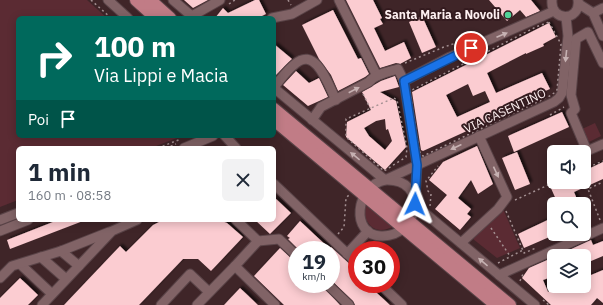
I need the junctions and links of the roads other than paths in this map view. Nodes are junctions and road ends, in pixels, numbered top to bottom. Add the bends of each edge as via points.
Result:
1 (108, 0) edge
2 (136, 0) edge
3 (150, 0) edge
4 (173, 0) edge
5 (220, 0) edge
6 (318, 0) edge
7 (339, 0) edge
8 (552, 0) edge
9 (579, 2) edge
10 (603, 8) edge
11 (554, 11) junction
12 (593, 13) junction
13 (124, 16) edge
14 (154, 16) edge
15 (168, 16) edge
16 (192, 16) edge
17 (195, 16) edge
18 (276, 17) edge
19 (566, 17) junction
20 (603, 36) edge
21 (603, 63) edge
22 (377, 76) junction
23 (404, 81) junction
24 (276, 85) edge
25 (276, 89) edge
26 (336, 100) junction
27 (276, 111) edge
28 (312, 120) junction
29 (276, 122) edge
30 (480, 136) junction
31 (208, 138) edge
32 (227, 138) edge
33 (603, 144) edge
34 (189, 146) edge
35 (234, 146) edge
36 (414, 166) junction
37 (386, 180) junction
38 (276, 186) edge
39 (367, 192) junction
40 (415, 204) junction
41 (16, 214) edge
42 (0, 220) edge
43 (23, 222) edge
44 (132, 222) edge
45 (238, 222) edge
46 (406, 224) junction
47 (602, 224) edge
48 (0, 231) edge
49 (112, 231) junction
50 (368, 231) junction
51 (258, 241) junction
52 (461, 244) junction
53 (288, 248) edge
54 (61, 251) junction
55 (347, 254) joint
56 (41, 257) junction
57 (20, 264) junction
58 (79, 266) junction
59 (235, 266) junction
60 (498, 275) junction
61 (0, 278) edge
62 (66, 279) junction
63 (209, 292) junction
64 (336, 293) edge
65 (389, 293) edge
66 (52, 294) junction
67 (42, 305) edge
68 (161, 305) edge
69 (198, 305) edge
70 (275, 305) edge
71 (349, 305) edge
72 (402, 305) edge
73 (496, 305) edge
74 (510, 305) edge
75 (535, 305) edge

1 - 13 street
2 - 14 main road
3 - 15 main road
4 - 16 street
5 - 17 street
6 - 18 street via 292,14
7 - 22 street
8 - 11 street
9 - 12 street
9 - 19 street via 575,13
10 - 12 street
11 - 19 street via 559,16
23 -> 11 street via 450,57
12 - 20 street
19 -> 30 street, VIA CASENTINO via 568,36 561,95 554,102
21 - 33 street via 588,32 576,39 571,95 575,109 571,113 587,151
22 - 23 street via 398,69
26 -> 22 street
23 - 36 street
24 - 26 street via 295,63 310,60 319,67
25 - 28 street
26 - 28 street via 321,108
27 - 39 main road
37 -> 28 street
29 - 39 main road
30 -> 36 street, VIA CASENTINO
30 -> 52 street via 507,197
31 - 34 street
32 - 35 street
36 - 37 street, VIA CASENTINO
36 - 40 street
37 - 39 street, VIA CASENTINO via 376,183
37 - 40 street via 403,184 412,193
38 - 55 street
39 - 46 main road
39 - 50 street via 361,204 360,216
40 - 46 street via 413,214
40 - 52 street
41 - 42 street
43 - 48 street
44 - 49 street
45 - 51 street
46 - 50 street via 395,233 386,236 376,236
46 - 73 main road
46 - 74 main road
47 - 60 street
49 - 54 street
49 - 58 street
50 - 55 street
51 - 53 street via 279,239
51 - 59 street
60 -> 52 street
54 - 56 street
54 - 58 street
56 - 57 street
56 - 62 street
57 - 61 street via 12,266
57 - 66 street
58 - 62 street
59 - 63 street
59 - 70 street
60 - 75 street
62 - 66 street
63 - 68 street via 190,274
63 - 69 street
64 - 71 street
65 - 72 street
66 - 67 street

